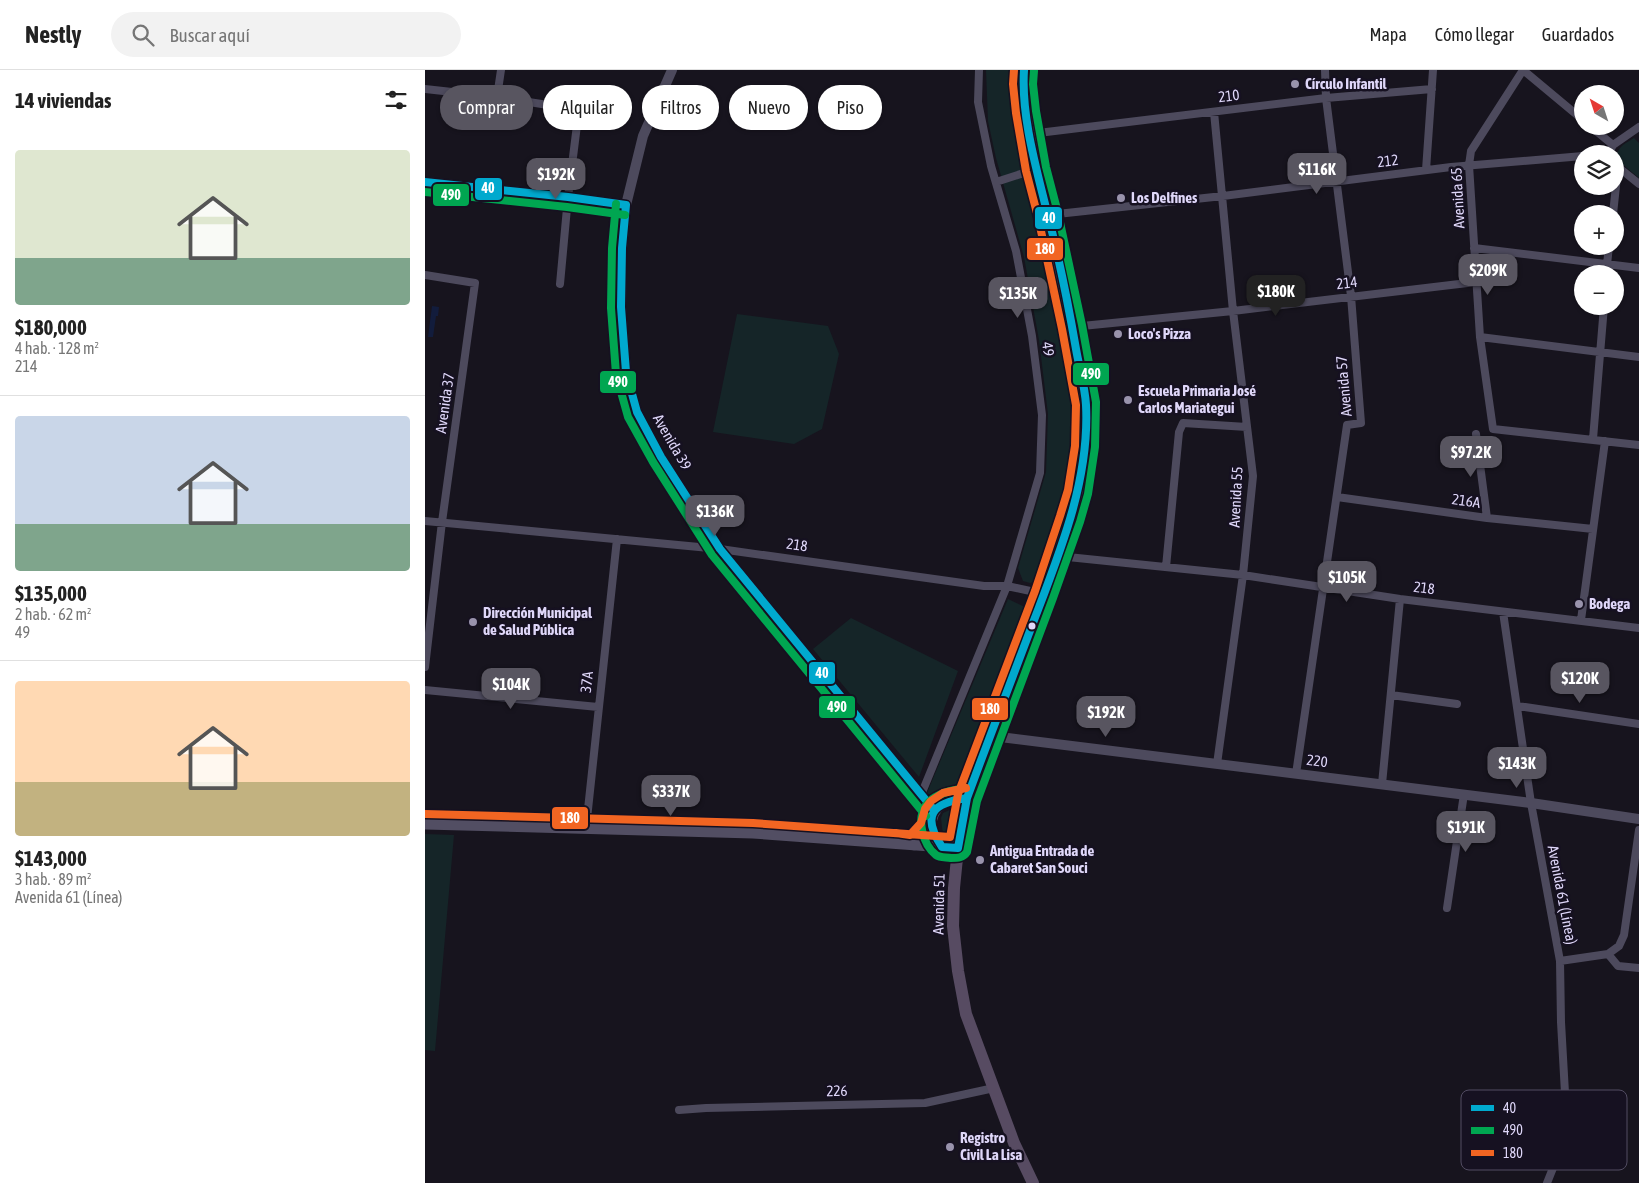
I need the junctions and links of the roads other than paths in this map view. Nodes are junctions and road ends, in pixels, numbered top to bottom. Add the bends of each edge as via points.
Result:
1 (501, 70) edge
2 (672, 70) edge
3 (979, 70) edge
4 (1024, 70) edge
5 (1325, 70) edge
6 (1433, 70) edge
7 (1523, 70) edge
8 (499, 85) edge
9 (425, 89) edge
10 (1432, 89) junction
11 (440, 91) edge
12 (1326, 98) junction
13 (533, 103) edge
14 (1214, 112) junction
15 (1574, 112) edge
16 (1637, 131) edge
17 (1030, 134) junction
18 (1601, 135) edge
19 (1613, 145) joint
20 (1574, 157) edge
21 (1469, 165) junction
22 (1036, 169) junction
23 (1426, 170) junction
24 (1624, 171) edge
25 (1337, 181) junction
26 (425, 182) edge
27 (996, 182) junction
28 (1639, 184) edge
29 (1223, 196) junction
30 (568, 197) junction
31 (626, 205) junction
32 (1048, 215) junction
33 (1474, 248) junction
34 (1608, 255) edge
35 (1607, 264) junction
36 (1639, 268) edge
37 (425, 275) edge
38 (1476, 282) junction
39 (560, 284) dead end
40 (1351, 296) junction
41 (1233, 311) junction
42 (1603, 315) edge
43 (1072, 327) junction
44 (1480, 336) junction
45 (1601, 352) junction
46 (1639, 357) edge
47 (1247, 427) junction
48 (1476, 434) dead end
49 (1593, 439) junction
50 (1605, 441) junction
51 (1639, 446) edge
52 (1337, 497) junction
53 (1487, 518) junction
54 (425, 521) edge
55 (442, 522) junction
56 (1593, 529) junction
57 (617, 539) junction
58 (720, 548) junction
59 (1058, 556) junction
60 (1166, 567) junction
61 (1243, 575) junction
62 (1007, 586) junction
63 (1324, 588) junction
64 (1044, 594) junction
65 (1400, 599) junction
66 (1503, 612) junction
67 (1581, 620) junction
68 (1639, 628) edge
69 (425, 667) edge
70 (425, 690) edge
71 (1391, 695) junction
72 (1457, 704) dead end
73 (1518, 706) junction
74 (598, 707) junction
75 (1639, 724) edge
76 (992, 736) junction
77 (1217, 764) junction
78 (1296, 774) junction
79 (1382, 784) junction
80 (1464, 794) junction
81 (921, 795) junction
82 (967, 798) junction
83 (1531, 803) junction
84 (934, 810) junction
85 (1639, 819) edge
86 (425, 824) edge
87 (931, 827) junction
88 (586, 828) junction
89 (1639, 830) edge
90 (914, 846) junction
91 (943, 847) junction
92 (958, 848) junction
93 (1447, 908) dead end
94 (1608, 954) junction
95 (1560, 961) junction
96 (1639, 968) edge
97 (994, 1088) junction
98 (1565, 1090) edge
99 (679, 1110) dead end
100 (1552, 1170) edge
101 (1033, 1183) edge
102 (1547, 1183) edge

1 - 8 street
2 - 31 street, Avenida 39 via 643,136
3 - 27 street, 49 via 978,102
4 - 17 main road, Avenida 51
5 - 12 street, Avenida 57
6 - 10 street
7 - 15 street
7 - 21 street, Avenida 65 via 1471,152
9 - 11 street
10 - 12 street, 210
10 - 23 street
12 - 14 street, 210
12 - 25 street, Avenida 57
13 - 30 street via 573,112 578,118
14 - 17 street, 210
14 - 29 street, Avenida 55
16 - 19 street
17 - 22 main road, Avenida 51
18 - 19 street
20 - 21 street, 212
21 - 23 street, 212
21 - 33 street, Avenida 65
22 - 27 street
22 - 32 main road, Avenida 51
23 - 25 street, 212
24 - 28 street
25 - 29 street, 212
25 - 40 street, Avenida 57
26 - 30 street
27 - 62 street, 49 via 1016,251 1042,415 1040,473
29 - 32 street, 212
29 - 41 street, Avenida 55
30 - 31 street
30 - 39 street
31 - 58 street, Avenida 39 via 621,308 626,372 637,412
32 - 43 main road, Avenida 51
33 - 35 street
33 - 38 street, Avenida 65
34 - 35 street
35 - 36 street
37 - 55 street, Avenida 37 via 475,283
38 - 40 street, 214
38 - 44 street, Avenida 65
40 - 41 street, 214
40 - 52 street, Avenida 57 via 1361,423 1347,425
41 - 43 street, 214
41 - 47 street, Avenida 55
42 - 45 street
43 - 59 main road, Avenida 51 via 1086,404 1085,447 1078,492
44 - 45 street
44 - 49 street, Avenida 65 via 1493,429
45 - 46 street
45 - 49 street
47 - 60 street via 1183,423 1179,432
47 - 61 street, Avenida 55 via 1253,476
48 - 53 street
49 - 50 street
50 - 51 street
50 - 56 street
52 - 53 street, 216A
52 - 63 street, Avenida 57
53 - 56 street, 216A
54 - 55 street, 218
55 - 57 street, 218
55 - 69 street, Avenida 37
56 - 67 street
57 - 58 street, 218
57 - 74 street, 37A
58 - 62 street, 218 via 984,586
58 - 81 street, Avenida 39
59 - 60 street, 218
59 - 64 main road, Avenida 51
60 - 61 street, 218
61 - 63 street, 218
61 - 77 street, Avenida 55
62 - 64 street, 218
62 - 81 street, 49
63 - 65 street, 218
63 - 78 street, Avenida 57
64 - 76 main road, Avenida 51
65 - 66 street, 218
65 - 71 street
66 - 67 street, 218
66 - 73 street, Avenida 61 (Línea)
67 - 68 street, 218
70 - 74 street
71 - 72 street
71 - 79 street
73 - 75 street
73 - 83 street, Avenida 61 (Línea)
74 - 88 street, 37A
76 - 77 street, 220
76 - 82 main road, Avenida 51
77 - 78 street, 220
78 - 79 street, 220
79 - 80 street, 220
80 - 83 street, 220
80 - 93 street
81 - 84 street, Avenida 39
82 - 84 main road via 951,800
82 - 92 main road, Avenida 51
83 - 85 street, 220
83 - 95 street, Avenida 61 (Línea)
84 - 87 main road
86 - 88 main road
87 - 90 main road
87 - 91 main road via 933,836
88 - 90 main road via 753,833
89 - 94 street via 1624,935 1619,946
90 - 91 main road
91 - 92 main road
92 - 97 main road, Avenida 51 via 953,926 957,971 967,1014
94 - 95 street
94 - 96 street via 1618,966
95 - 98 street, Avenida 61 (Línea)
97 - 99 street, 226 via 925,1103
97 - 101 main road, Avenida 51
100 - 102 street, Avenida 61 (Línea)

